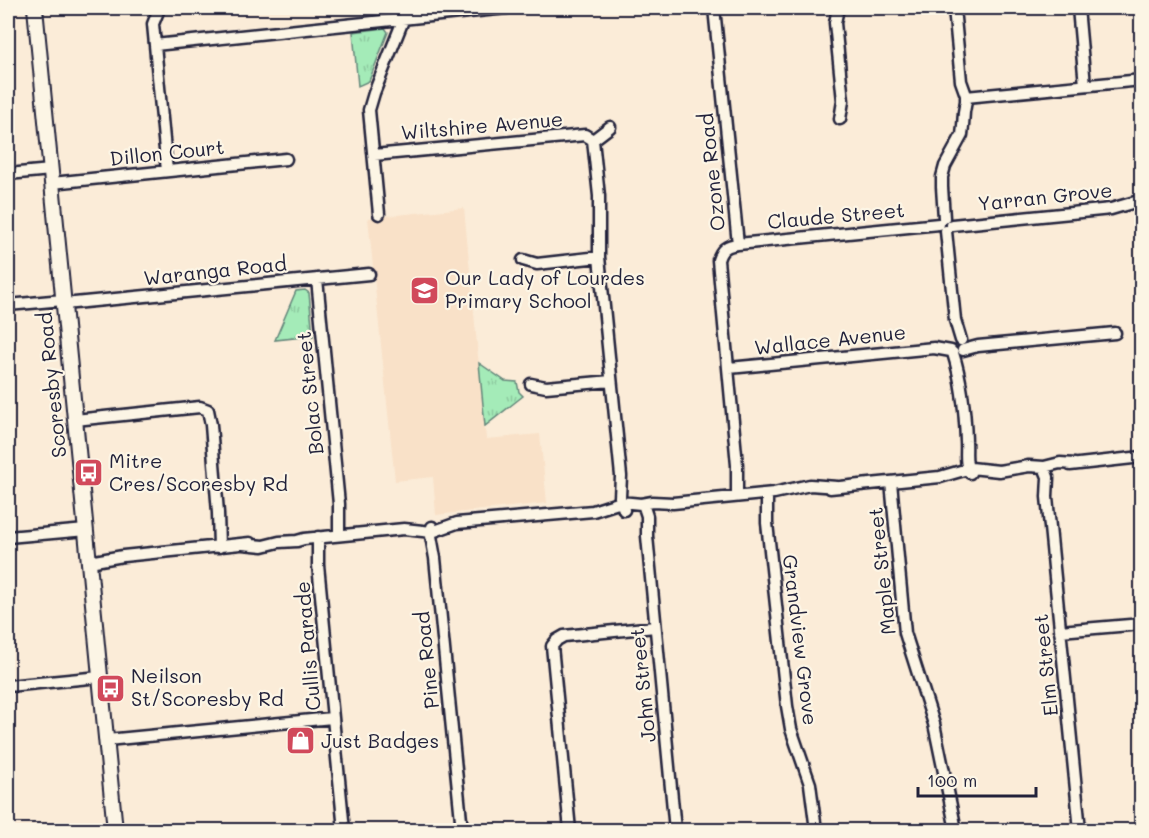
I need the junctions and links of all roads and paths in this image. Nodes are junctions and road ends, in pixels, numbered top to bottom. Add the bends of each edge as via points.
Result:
1 (35, 8) edge
2 (507, 8) edge
3 (714, 8) edge
4 (838, 8) edge
5 (954, 8) edge
6 (1078, 8) edge
7 (159, 9) edge
8 (406, 13) edge
9 (155, 45) junction
10 (1142, 80) edge
11 (1085, 86) junction
12 (966, 97) junction
13 (840, 119) dead end
14 (610, 126) dead end
15 (593, 140) junction
16 (374, 154) junction
17 (286, 159) dead end
18 (167, 171) junction
19 (8, 174) edge
20 (51, 177) junction
21 (1142, 200) edge
22 (380, 214) dead end
23 (945, 224) junction
24 (738, 244) junction
25 (599, 257) junction
26 (523, 260) dead end
27 (369, 274) dead end
28 (317, 279) junction
29 (63, 302) junction
30 (8, 305) edge
31 (1115, 333) dead end
32 (957, 347) junction
33 (729, 368) junction
34 (611, 381) junction
35 (531, 384) dead end
36 (75, 420) junction
37 (1142, 457) edge
38 (970, 470) junction
39 (1044, 470) junction
40 (891, 482) junction
41 (767, 494) junction
42 (740, 496) junction
43 (624, 505) junction
44 (644, 509) junction
45 (86, 530) junction
46 (432, 530) junction
47 (342, 535) junction
48 (8, 537) edge
49 (312, 538) junction
50 (221, 547) junction
51 (89, 559) junction
52 (1142, 624) edge
53 (655, 627) junction
54 (1060, 631) junction
55 (100, 677) junction
56 (8, 686) edge
57 (332, 718) junction
58 (107, 740) junction
59 (115, 831) edge
60 (344, 831) edge
61 (462, 831) edge
62 (570, 831) edge
63 (675, 831) edge
64 (816, 831) edge
65 (956, 831) edge
66 (1080, 831) edge

1 - 20 main road, Scoresby Road
2 - 8 street
3 - 24 street, Ozone Road
4 - 13 street via 835,23 843,101
5 - 12 street
6 - 11 street
7 - 9 street via 153,24
8 - 9 street
8 - 16 street via 369,110
9 - 18 street
10 - 11 street
11 - 12 street
12 - 23 street via 962,135 942,177
14 - 15 street
15 - 16 street, Wiltshire Avenue via 585,135
15 - 25 street via 599,196
16 - 22 street
17 - 18 street, Dillon Court
18 - 20 street, Dillon Court
19 - 20 street, Dillon Court
20 - 29 main road, Scoresby Road
21 - 23 street, Yarran Grove via 1107,210
23 - 24 street, Claude Street
23 - 32 street
24 - 33 street, Ozone Road via 726,247 718,260
25 - 26 street via 537,264
25 - 34 street
27 - 28 street, Waranga Road
28 - 29 street, Waranga Road
28 - 47 street, Bolac Street
29 - 30 street, Waranga Road
29 - 36 main road, Scoresby Road
31 - 32 street
32 - 33 street, Wallace Avenue
32 - 38 street
33 - 42 street, Ozone Road
34 - 35 street via 551,387
34 - 43 street
36 - 45 main road, Scoresby Road
36 - 50 street via 200,407 208,410
37 - 39 street via 1060,463
38 - 39 street via 985,475 1029,466
38 - 40 street via 956,478
39 - 54 street, Elm Street
40 - 41 street
40 - 65 street, Maple Street via 905,633 934,724
41 - 42 street
41 - 64 street, Grandview Grove via 787,706 810,784
42 - 44 street via 652,502
43 - 44 street
43 - 46 street via 457,524 446,522
44 - 53 street, John Street
45 - 48 street
45 - 51 main road, Scoresby Road
46 - 47 street via 416,525
46 - 61 street, Pine Road
47 - 49 street
49 - 50 street via 277,537
49 - 57 street, Cullis Parade
50 - 51 street
51 - 55 main road, Scoresby Road
52 - 54 street
53 - 62 street via 564,636 552,646
53 - 63 street, John Street
54 - 66 street, Elm Street
55 - 56 street
55 - 58 main road, Scoresby Road
57 - 58 street
57 - 60 street, Cullis Parade
58 - 59 main road, Scoresby Road

